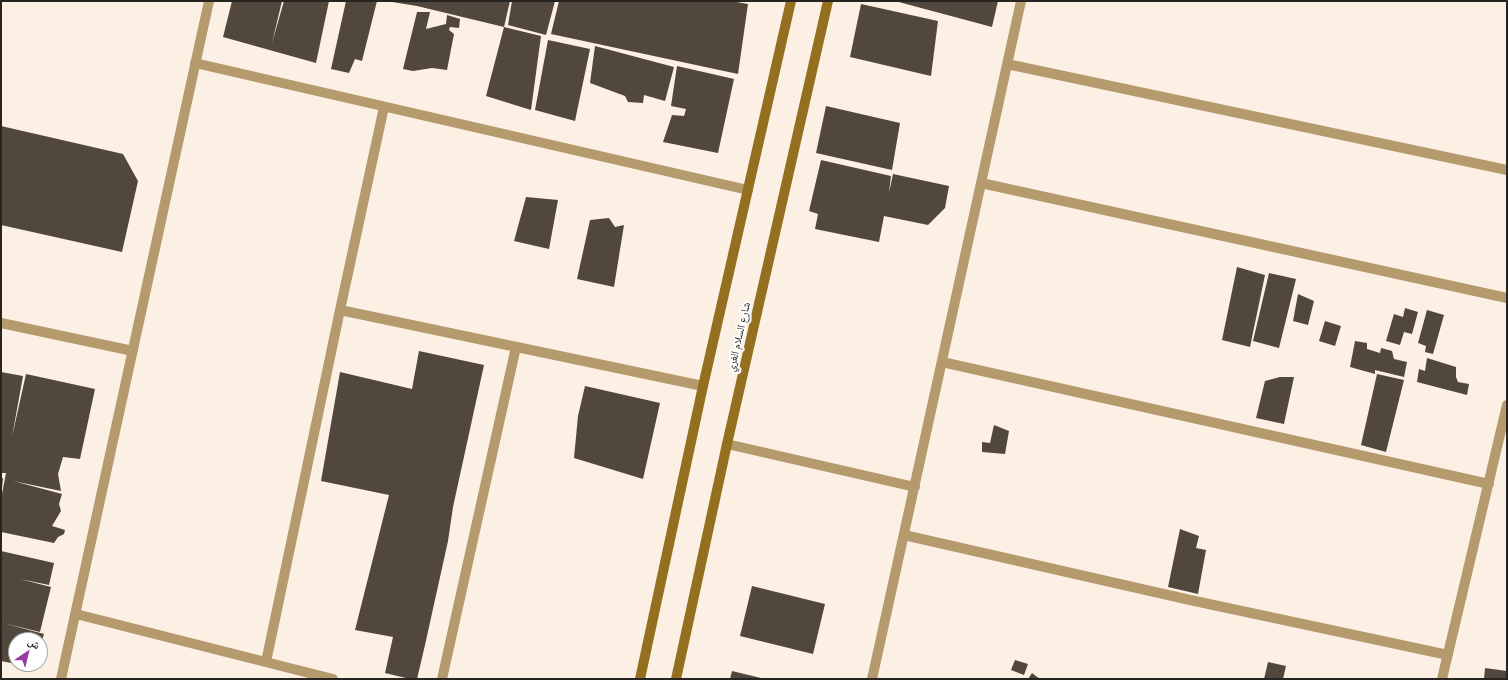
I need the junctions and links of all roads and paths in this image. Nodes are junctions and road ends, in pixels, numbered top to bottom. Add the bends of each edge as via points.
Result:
1 (209, 1) edge
2 (791, 1) edge
3 (828, 1) edge
4 (1021, 1) edge
5 (195, 63) junction
6 (1007, 64) junction
7 (384, 107) junction
8 (1507, 170) edge
9 (981, 182) junction
10 (748, 190) junction
11 (1507, 298) edge
12 (340, 310) junction
13 (1, 323) edge
14 (516, 347) junction
15 (133, 351) junction
16 (942, 362) junction
17 (703, 386) junction
18 (1507, 405) edge
19 (726, 444) junction
20 (1489, 484) junction
21 (915, 487) junction
22 (904, 535) junction
23 (76, 614) junction
24 (1448, 655) junction
25 (266, 662) junction
26 (61, 679) edge
27 (333, 679) edge
28 (442, 679) edge
29 (640, 679) edge
30 (676, 679) edge
31 (872, 679) edge
32 (1442, 679) edge

1 - 5 street
2 - 10 main road
3 - 19 main road, شارع السلام الغري
4 - 6 street
5 - 7 street
5 - 15 street
6 - 8 street
6 - 9 street
7 - 10 street
7 - 12 street
9 - 11 street
9 - 16 street
10 - 17 main road
12 - 14 street
12 - 25 street
13 - 15 street
14 - 17 street
14 - 28 street
15 - 23 street
16 - 20 street
16 - 21 street
17 - 29 main road
18 - 20 street
19 - 21 street
19 - 30 main road, شارع السلام الغري
20 - 24 street
21 - 22 street
22 - 24 street
22 - 31 street
23 - 25 street
23 - 26 street
24 - 32 street
25 - 27 street

